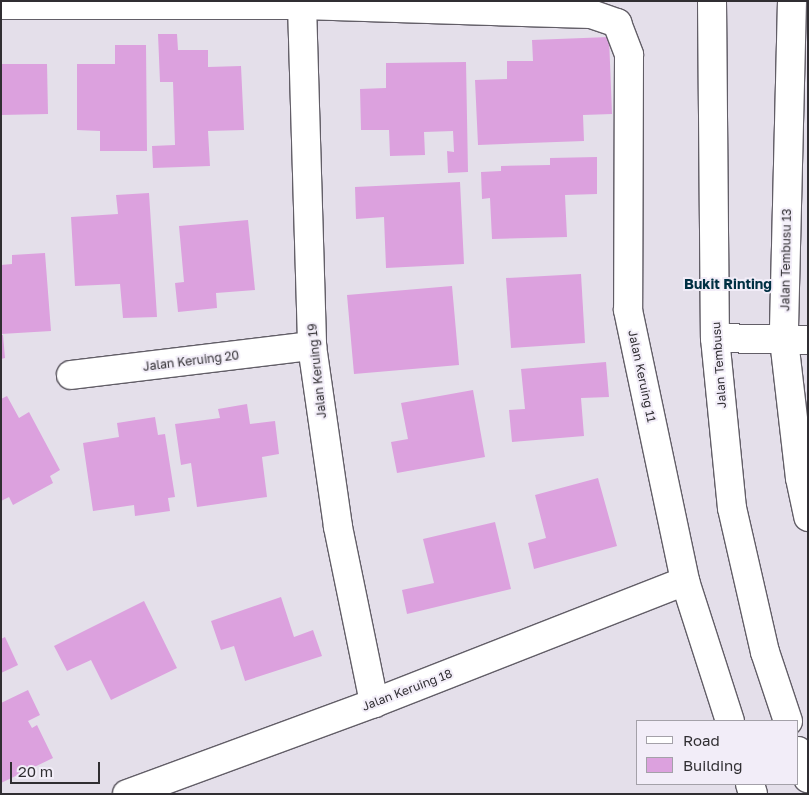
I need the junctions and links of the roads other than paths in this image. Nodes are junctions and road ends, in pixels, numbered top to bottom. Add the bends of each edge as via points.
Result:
1 (712, 1) edge
2 (792, 1) edge
3 (1, 5) edge
4 (302, 5) junction
5 (715, 338) junction
6 (796, 340) edge
7 (312, 346) junction
8 (71, 375) dead end
9 (808, 517) edge
10 (685, 581) junction
11 (374, 703) junction
12 (730, 720) edge
13 (788, 720) edge
14 (799, 754) edge
15 (808, 778) edge
16 (127, 794) edge

1 - 5 street, Jalan Tembusu
2 - 6 street, Jalan Tembusu 13
3 - 4 street
4 - 7 street, Jalan Keruing 19
4 - 10 street, Jalan Keruing 11 via 591,14 617,23 629,55 628,310
5 - 6 street
5 - 13 street, Jalan Tembusu via 732,508 765,652
6 - 9 street, Jalan Tembusu 13 via 800,478
7 - 8 street, Jalan Keruing 20
7 - 11 street, Jalan Keruing 19 via 338,527
10 - 11 street, Jalan Keruing 18
10 - 12 street, Jalan Keruing 11
11 - 16 street, Jalan Keruing 18
14 - 15 street

